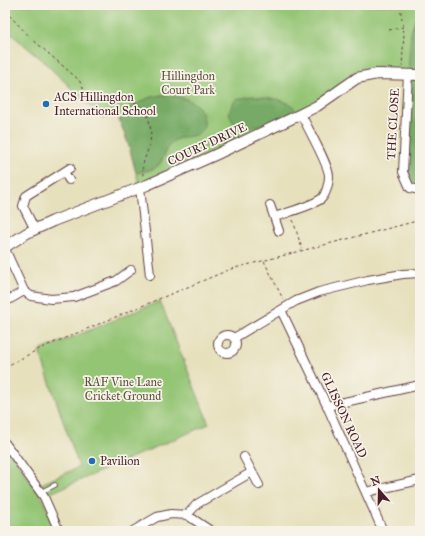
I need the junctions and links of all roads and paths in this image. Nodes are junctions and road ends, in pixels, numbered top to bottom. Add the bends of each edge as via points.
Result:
1 (400, 5) edge
2 (5, 12) edge
3 (403, 27) junction
4 (389, 30) dead end
5 (404, 74) junction
6 (420, 75) edge
7 (301, 114) junction
8 (70, 180) dead end
9 (143, 187) junction
10 (420, 190) edge
11 (270, 205) dead end
12 (291, 211) junction
13 (275, 217) junction
14 (420, 221) edge
15 (35, 230) junction
16 (279, 230) dead end
17 (5, 248) edge
18 (302, 250) junction
19 (264, 260) junction
20 (132, 270) dead end
21 (420, 273) edge
22 (150, 275) dead end
23 (24, 291) junction
24 (5, 302) edge
25 (284, 308) junction
26 (234, 338) dead end
27 (5, 367) edge
28 (420, 385) edge
29 (327, 406) junction
30 (5, 442) edge
31 (244, 457) dead end
32 (252, 472) junction
33 (420, 480) edge
34 (55, 485) dead end
35 (259, 485) dead end
36 (40, 492) junction
37 (366, 492) junction
38 (187, 515) junction
39 (59, 531) edge
40 (134, 531) edge
41 (211, 531) edge
42 (383, 531) edge

1 - 3 path
2 - 9 path via 32,40 79,80 90,99 128,102 143,108 151,132 142,166
3 - 4 path
3 - 5 path
5 - 6 street, COURT DRIVE
5 - 7 street, COURT DRIVE via 377,74 357,78
5 - 10 street, THE CLOSE via 403,172 410,188
7 - 9 street, COURT DRIVE
7 - 12 street via 329,176 327,190 321,198
8 - 15 street via 67,170 26,196 23,206
9 - 15 street, COURT DRIVE
9 - 22 street
11 - 13 street
12 - 13 street
12 - 18 path
13 - 16 street
14 - 18 path
15 - 17 street, COURT DRIVE
17 - 23 street
18 - 19 path
19 - 25 path
19 - 27 path via 231,269 41,348
20 - 23 street via 116,281 74,297 31,296
21 - 25 street via 403,274 319,292
23 - 24 street
25 - 26 street
25 - 29 street, GLISSON ROAD
28 - 29 street
29 - 37 street, GLISSON ROAD
30 - 36 street
31 - 32 street
32 - 35 street
32 - 38 street via 197,504
33 - 37 street
34 - 36 lane
36 - 39 street
37 - 42 street, GLISSON ROAD
38 - 40 street via 171,514 157,517
38 - 41 street

